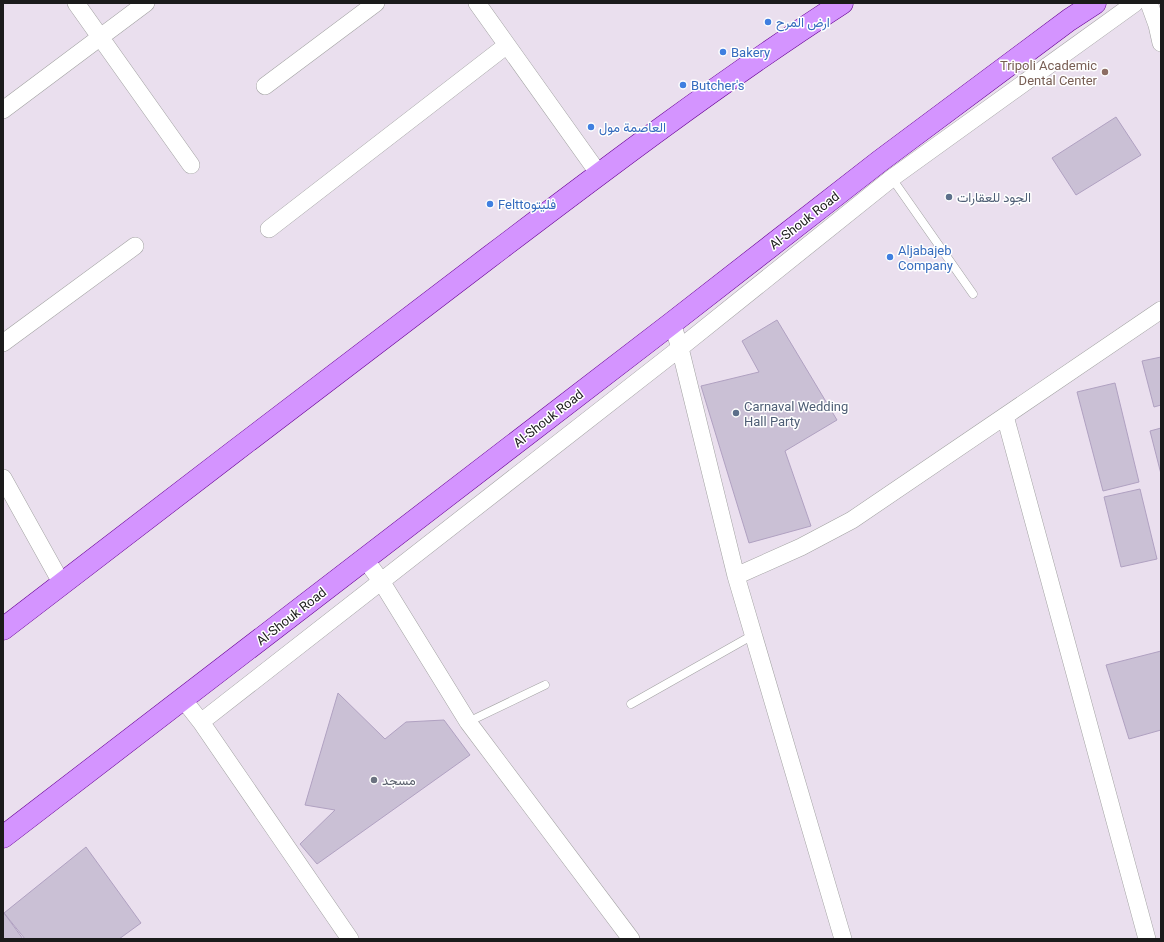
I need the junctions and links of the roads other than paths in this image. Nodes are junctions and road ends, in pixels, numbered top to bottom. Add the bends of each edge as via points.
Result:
1 (76, 3) edge
2 (146, 3) edge
3 (376, 3) edge
4 (477, 3) edge
5 (842, 3) edge
6 (1095, 3) edge
7 (1135, 3) edge
8 (1149, 3) edge
9 (100, 38) junction
10 (1161, 43) edge
11 (507, 45) junction
12 (265, 86) dead end
13 (3, 110) edge
14 (191, 165) dead end
15 (886, 169) junction
16 (599, 174) junction
17 (269, 228) dead end
18 (135, 246) dead end
19 (973, 294) dead end
20 (1161, 310) edge
21 (672, 323) junction
22 (3, 343) edge
23 (680, 348) junction
24 (1005, 416) junction
25 (3, 478) edge
26 (365, 559) junction
27 (736, 576) junction
28 (381, 581) junction
29 (62, 584) junction
30 (3, 629) edge
31 (753, 635) junction
32 (545, 685) dead end
33 (184, 699) junction
34 (631, 704) dead end
35 (201, 722) junction
36 (468, 722) junction
37 (3, 837) edge
38 (350, 939) edge
39 (631, 939) edge
40 (843, 939) edge
41 (1147, 939) edge

1 - 9 street
2 - 9 street
3 - 12 street
4 - 11 street
5 - 16 main road via 728,80
6 - 15 main road, Al-Shouk Road via 1069,20
7 - 15 street
8 - 10 street
9 - 13 street
9 - 14 street
11 - 16 street
11 - 17 street
15 - 19 lane
15 - 21 main road, Al-Shouk Road
15 - 23 street
16 - 29 main road via 303,397
18 - 22 street
20 - 24 street
21 - 23 street
21 - 26 main road, Al-Shouk Road
23 - 27 street
23 - 28 street
24 - 27 street via 852,520 801,547
24 - 41 street
25 - 29 street
26 - 28 street
26 - 33 main road, Al-Shouk Road
27 - 31 street
28 - 35 street
28 - 36 street
29 - 30 main road
31 - 34 lane
31 - 40 street
32 - 36 lane
33 - 35 street
33 - 37 main road, Al-Shouk Road
35 - 38 street
36 - 39 street

